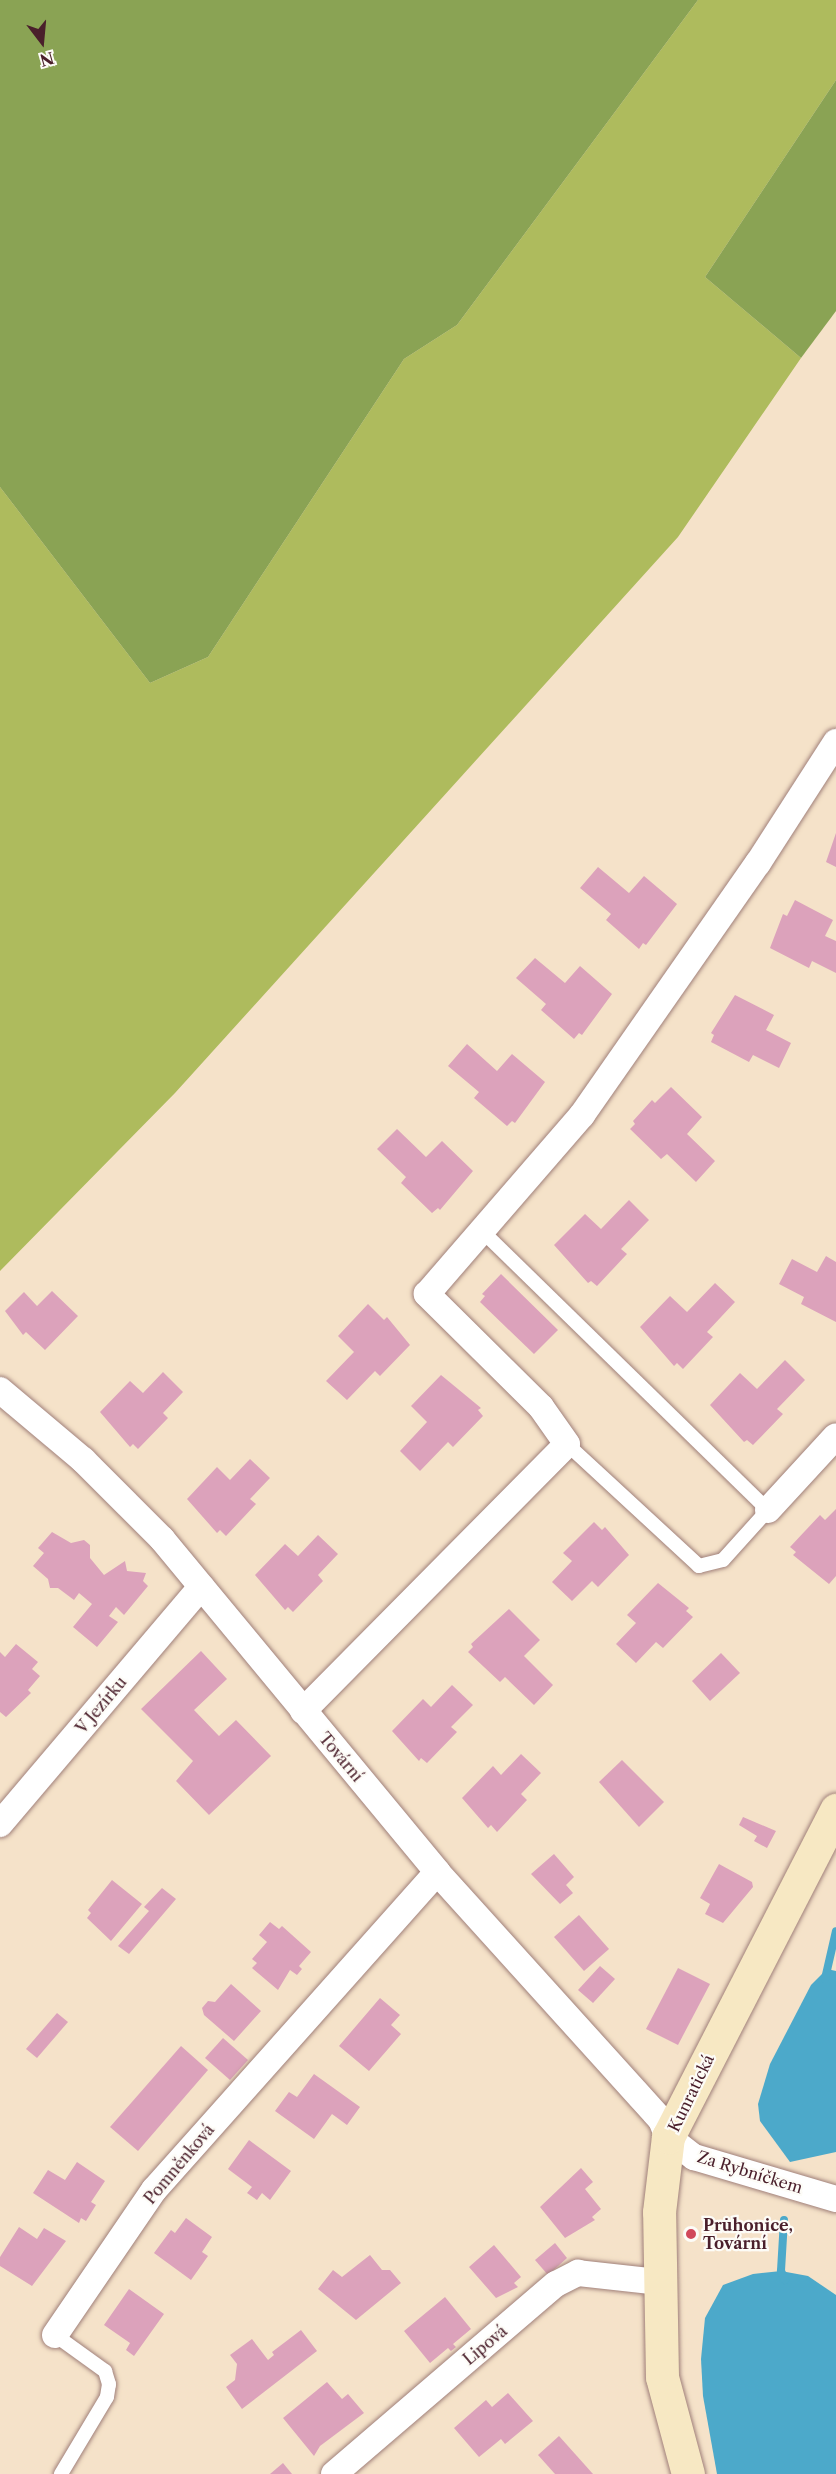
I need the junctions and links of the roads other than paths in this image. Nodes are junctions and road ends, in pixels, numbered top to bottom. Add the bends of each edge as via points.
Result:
1 (836, 742) edge
2 (481, 1230) junction
3 (0, 1390) edge
4 (836, 1436) edge
5 (567, 1444) junction
6 (768, 1510) junction
7 (201, 1587) junction
8 (303, 1711) junction
9 (836, 1810) edge
10 (0, 1824) edge
11 (437, 1872) junction
12 (669, 2137) junction
13 (836, 2199) edge
14 (659, 2282) junction
15 (55, 2336) joint
16 (61, 2474) edge
17 (334, 2474) edge
18 (688, 2474) edge

1 - 2 street via 758,863 582,1115
2 - 5 street via 427,1294 541,1407
2 - 6 lane
3 - 7 street, Tovární via 83,1460 162,1539
4 - 6 street
5 - 6 lane via 699,1566 723,1560
5 - 8 street
7 - 8 street, Tovární
7 - 10 street, V Jezírku
8 - 11 street, Tovární
9 - 12 street, Kunratická
11 - 12 street, Tovární via 661,2120
11 - 15 street, Pomněnková via 154,2190
12 - 13 street, Za Rybníčkem via 694,2157
12 - 14 street, Kunratická via 659,2212
14 - 17 street, Lipová via 578,2273 556,2284
14 - 18 street, Kunratická via 662,2377
15 - 16 lane, Pomněnková via 105,2371 109,2384 107,2397

